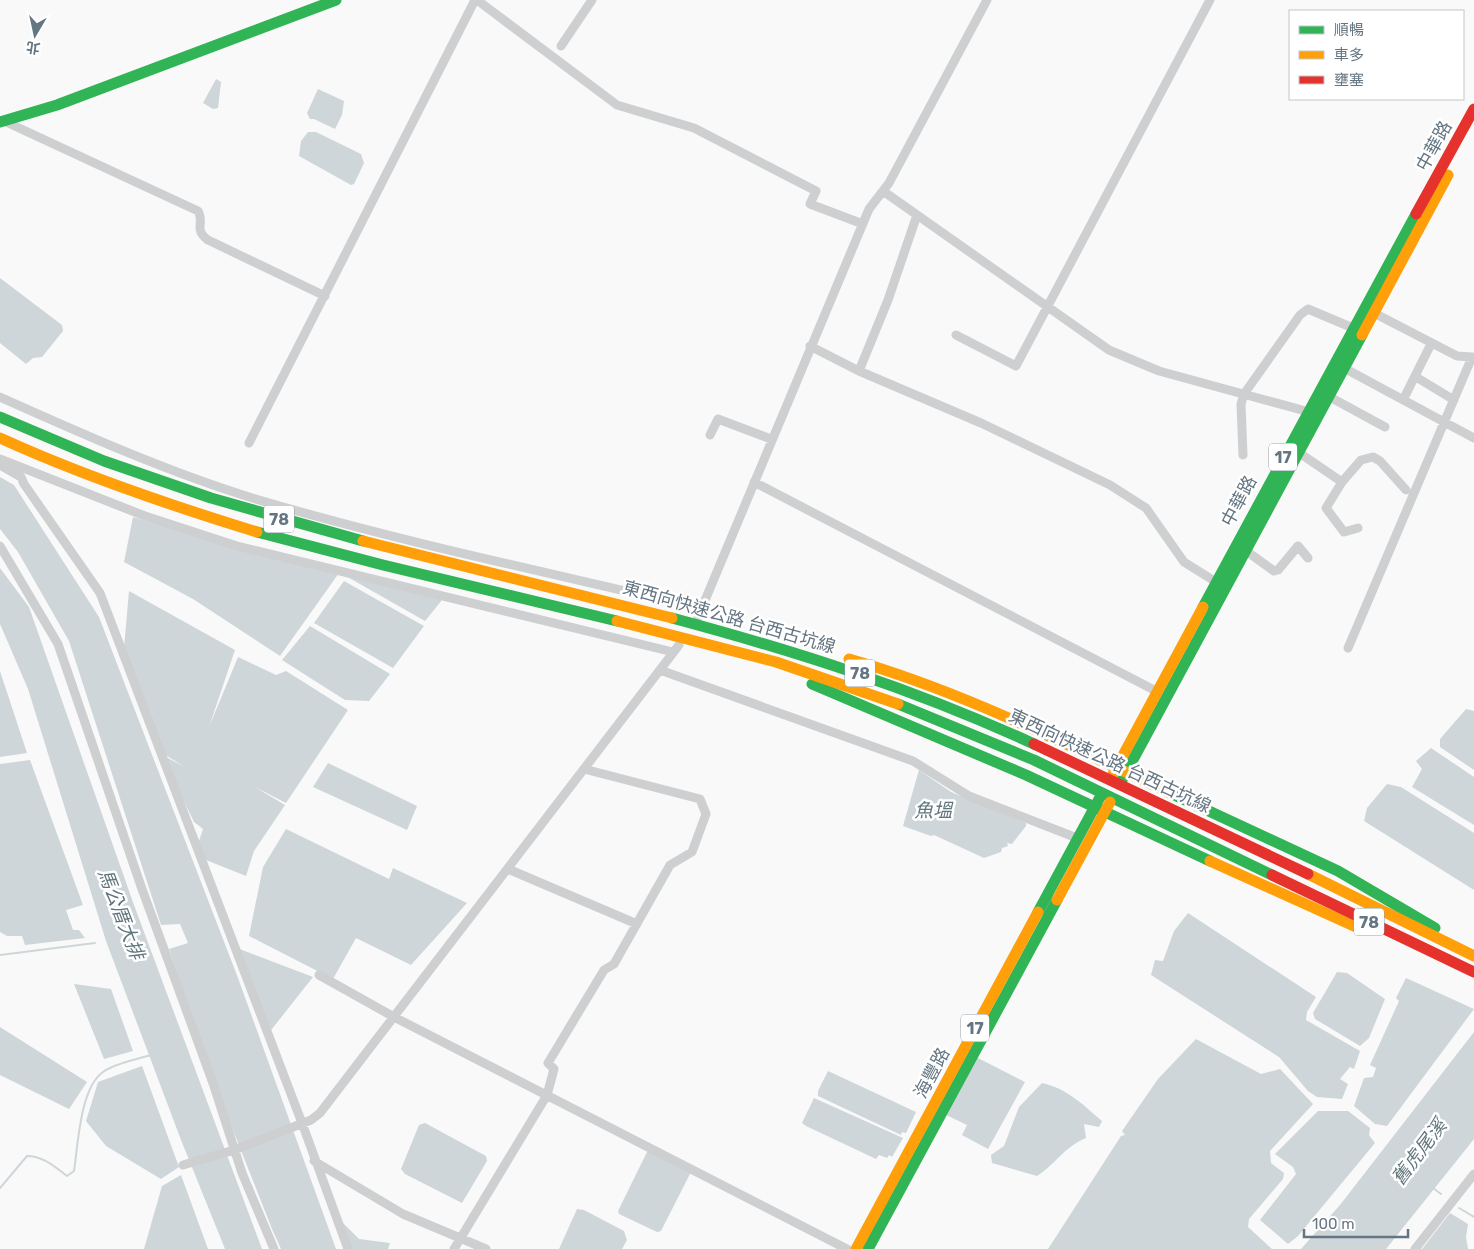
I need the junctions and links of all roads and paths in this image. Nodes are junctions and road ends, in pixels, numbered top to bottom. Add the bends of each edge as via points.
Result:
1 (336, 0) edge
2 (476, 0) edge
3 (592, 0) edge
4 (987, 0) edge
5 (1210, 0) edge
6 (561, 46) dead end
7 (1474, 109) edge
8 (2, 121) edge
9 (1474, 126) edge
10 (883, 191) junction
11 (918, 215) junction
12 (862, 224) junction
13 (325, 296) junction
14 (1049, 307) junction
15 (1374, 314) junction
16 (1353, 328) junction
17 (956, 335) dead end
18 (1431, 344) junction
19 (810, 346) junction
20 (1473, 357) edge
21 (1344, 368) junction
22 (859, 371) junction
23 (1416, 377) junction
24 (1244, 394) junction
25 (1328, 396) junction
26 (0, 397) edge
27 (1403, 400) junction
28 (1454, 400) junction
29 (1313, 413) junction
30 (0, 417) edge
31 (1444, 422) junction
32 (1384, 427) dead end
33 (710, 435) dead end
34 (0, 438) edge
35 (1474, 438) edge
36 (771, 440) junction
37 (249, 443) dead end
38 (1298, 452) junction
39 (1242, 455) dead end
40 (0, 459) edge
41 (0, 465) edge
42 (754, 482) junction
43 (1342, 482) junction
44 (1406, 490) dead end
45 (1358, 528) dead end
46 (0, 546) edge
47 (1246, 550) junction
48 (1308, 558) dead end
49 (1216, 582) junction
50 (702, 609) junction
51 (670, 616) junction
52 (698, 617) dead end
53 (668, 634) junction
54 (1348, 648) dead end
55 (660, 670) junction
56 (1156, 691) junction
57 (584, 770) junction
58 (1122, 770) junction
59 (1100, 809) junction
60 (1077, 838) junction
61 (508, 869) junction
62 (637, 924) junction
63 (1474, 956) edge
64 (1474, 972) edge
65 (319, 975) dead end
66 (394, 1017) junction
67 (548, 1095) junction
68 (302, 1123) junction
69 (234, 1150) junction
70 (314, 1161) junction
71 (183, 1165) dead end
72 (1474, 1174) edge
73 (461, 1238) junction
74 (274, 1249) edge
75 (348, 1249) edge
76 (454, 1249) edge
77 (486, 1249) edge
78 (847, 1249) edge
79 (856, 1249) edge
80 (868, 1249) edge
81 (1416, 1249) edge

1 - 8 main road via 57,105
2 - 12 street via 617,105 694,128 744,152 816,191 810,204
2 - 13 street
3 - 6 street
4 - 10 street
5 - 14 street
7 - 16 main road, 中華路 / 17
8 - 13 street via 198,211 199,230 208,240
9 - 15 main road, 中華路 / 17
10 - 11 street
10 - 12 street
11 - 14 street
11 - 22 street
12 - 19 street
13 - 37 street
14 - 17 street via 1016,366
14 - 24 street via 1109,350 1159,371
15 - 18 street
15 - 21 main road, 中華路 / 17
16 - 24 street via 1308,310 1300,315
16 - 29 main road, 中華路 / 17
18 - 20 street via 1457,356
18 - 23 street
19 - 22 street
19 - 36 street
20 - 28 street
21 - 25 main road, 中華路 / 17
21 - 27 street
22 - 49 street via 981,423 1110,484 1146,508 1184,562
23 - 27 street
23 - 28 street
24 - 29 street
24 - 39 street
25 - 29 main road, 中華路 / 17
25 - 32 street
26 - 50 street via 136,457 259,500 495,561
27 - 31 street
28 - 31 street
29 - 38 main road, 中華路 / 17
29 - 49 main road, 中華路 / 17
30 - 51 main road, 東西向快速公路 台西古坑線 / 78 via 57,444 196,496 340,537
31 - 35 street
31 - 54 street
33 - 36 street via 718,419
34 - 53 main road, 東西向快速公路 台西古坑線 / 78 via 66,468 197,514 318,549
36 - 42 street
38 - 43 street
38 - 47 main road, 中華路 / 17
40 - 55 street via 145,516 237,546 676,649
41 - 68 street via 21,477 100,593
42 - 50 street
42 - 56 street
43 - 44 street via 1361,460 1373,457
43 - 45 street via 1326,508 1344,532
46 - 69 street via 58,644
47 - 48 street via 1274,571 1298,546
47 - 58 main road, 中華路 / 17
49 - 56 main road, 中華路 / 17
50 - 52 street
51 - 58 main road via 872,665 949,690
51 - 63 main road, 東西向快速公路 台西古坑線 / 78 via 863,674 962,711
53 - 59 main road via 800,679
53 - 64 main road, 東西向快速公路 台西古坑線 / 78 via 776,662 877,696 1034,760
55 - 57 street
55 - 60 street via 913,761 969,796
56 - 58 main road, 中華路 / 17
57 - 61 street
57 - 62 street via 700,799 703,804 706,814 692,852 670,865
58 - 59 main road, 中華路 / 17
58 - 63 main road via 1399,902
59 - 60 main road, 海豐路 / 17
59 - 64 main road via 1293,900
59 - 80 main road, 海豐路 / 17
60 - 79 main road, 海豐路 / 17
61 - 62 street
61 - 66 street
62 - 67 street via 614,964 604,970 548,1063 554,1069
65 - 66 street
66 - 67 street
66 - 68 street via 320,1113
67 - 73 street
67 - 78 street
68 - 69 street
68 - 70 street
69 - 71 street
69 - 74 street
70 - 73 street via 403,1214
70 - 75 street
72 - 81 street
73 - 76 street
73 - 77 street

